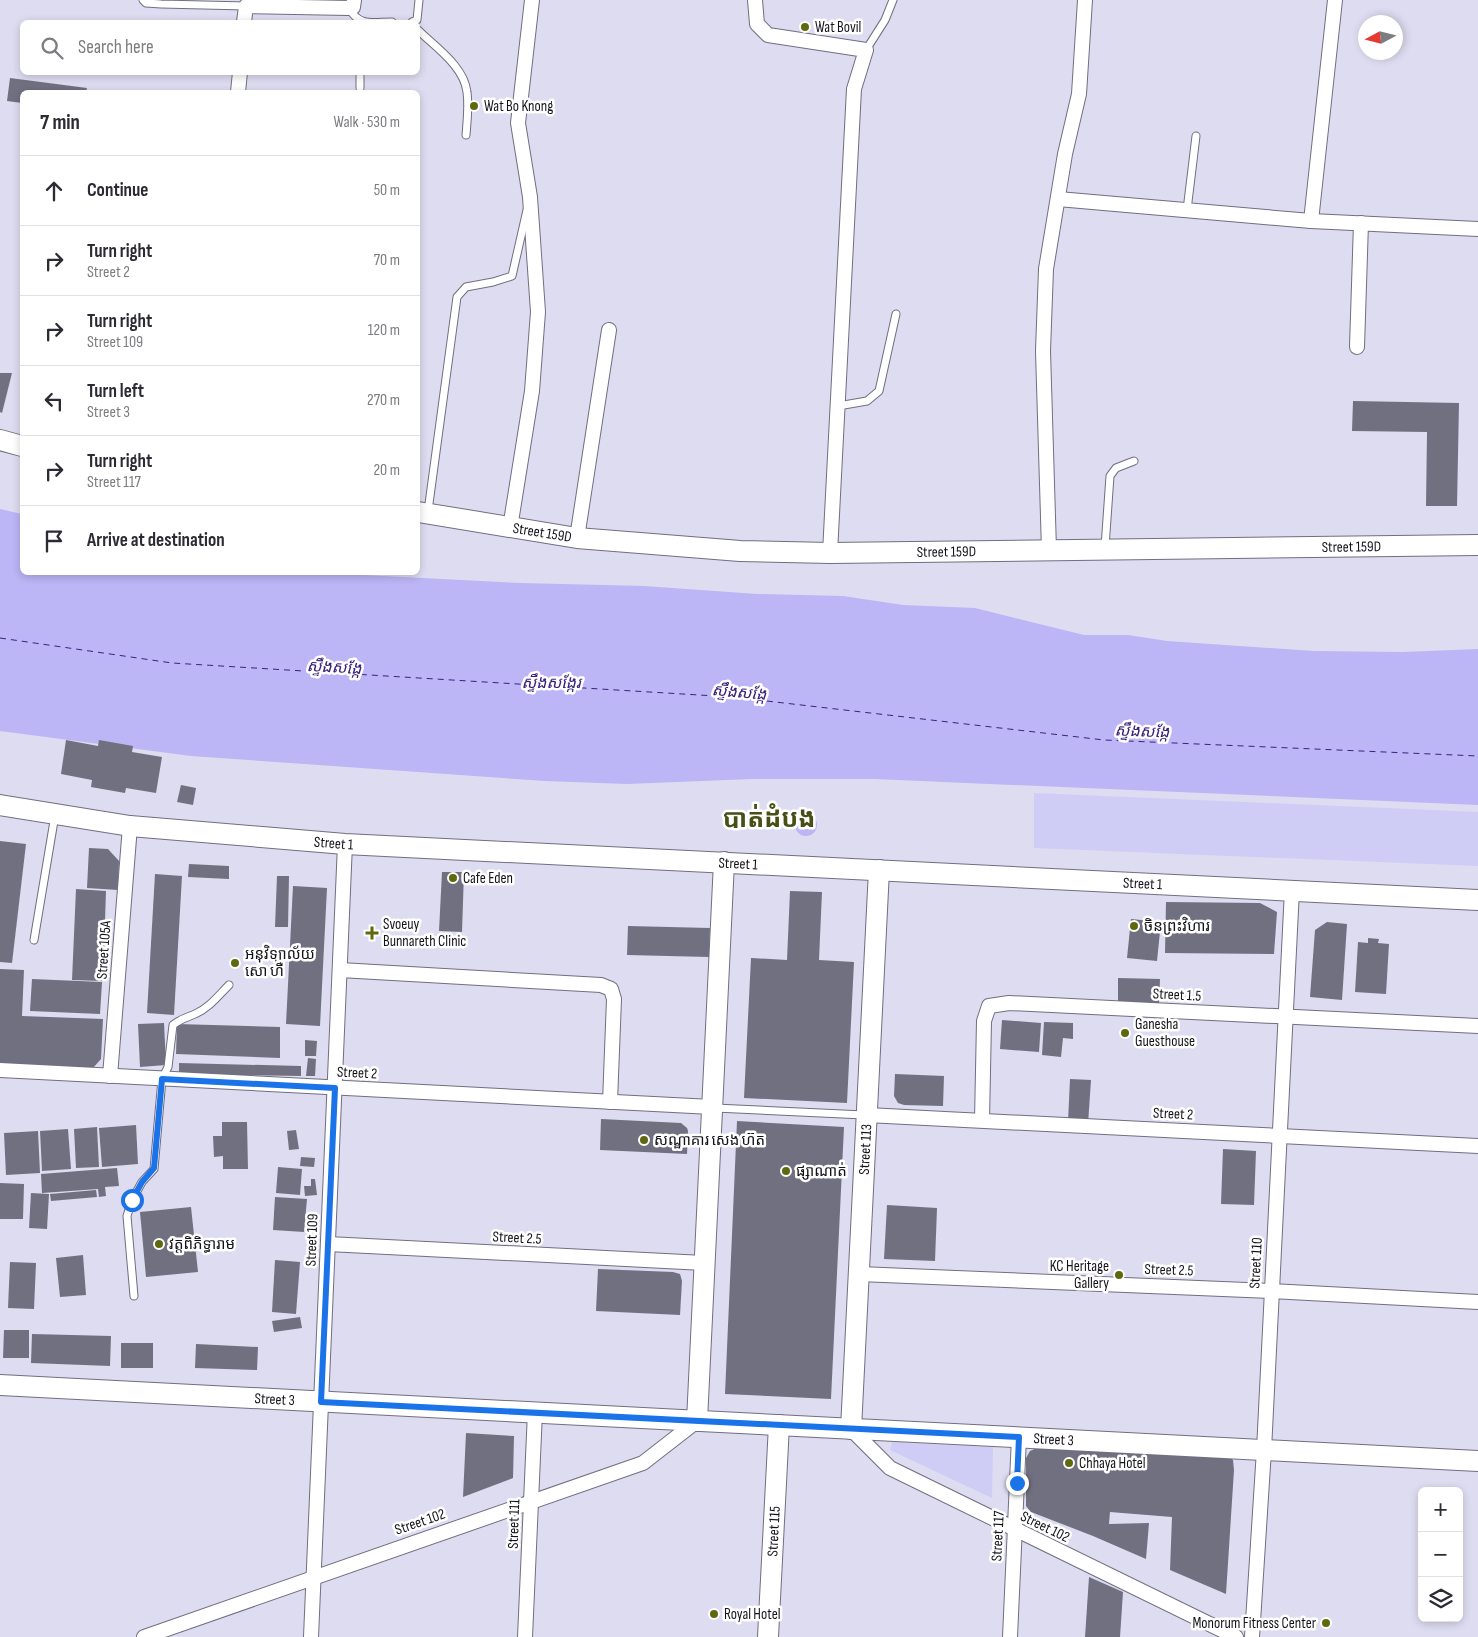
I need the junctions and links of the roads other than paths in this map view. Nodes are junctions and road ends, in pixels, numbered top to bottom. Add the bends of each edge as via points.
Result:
1 (143, 0) edge
2 (419, 0) edge
3 (532, 0) edge
4 (755, 0) edge
5 (893, 0) edge
6 (1085, 0) edge
7 (1335, 0) edge
8 (352, 4) edge
9 (246, 6) junction
10 (244, 20) edge
11 (358, 20) edge
12 (417, 20) edge
13 (420, 32) edge
14 (866, 50) junction
15 (240, 75) edge
16 (360, 75) edge
17 (360, 88) dead end
18 (238, 90) edge
19 (466, 135) dead end
20 (1196, 136) dead end
21 (530, 197) junction
22 (1058, 199) junction
23 (1187, 210) junction
24 (1312, 221) junction
25 (1361, 223) junction
26 (1478, 229) edge
27 (896, 314) dead end
28 (609, 330) dead end
29 (1357, 347) dead end
30 (838, 406) junction
31 (0, 440) edge
32 (20, 445) edge
33 (1134, 461) dead end
34 (422, 513) edge
35 (510, 528) junction
36 (577, 538) junction
37 (1478, 545) edge
38 (1049, 550) junction
39 (1105, 550) junction
40 (830, 554) junction
41 (0, 805) edge
42 (55, 814) junction
43 (130, 826) junction
44 (345, 844) junction
45 (724, 862) junction
46 (879, 870) junction
47 (1292, 890) junction
48 (1478, 900) edge
49 (34, 940) dead end
50 (340, 970) junction
51 (229, 985) dead end
52 (1285, 1016) junction
53 (1478, 1026) edge
54 (0, 1070) edge
55 (110, 1076) junction
56 (162, 1079) junction
57 (335, 1088) junction
58 (610, 1102) junction
59 (712, 1108) junction
60 (867, 1116) junction
61 (982, 1120) junction
62 (1279, 1136) junction
63 (1478, 1146) edge
64 (328, 1244) junction
65 (704, 1263) junction
66 (858, 1274) junction
67 (1271, 1291) junction
68 (134, 1296) dead end
69 (1478, 1302) edge
70 (0, 1385) edge
71 (321, 1402) junction
72 (535, 1412) junction
73 (697, 1421) junction
74 (779, 1425) junction
75 (851, 1429) junction
76 (1019, 1437) junction
77 (1264, 1450) junction
78 (1478, 1461) edge
79 (531, 1500) junction
80 (1015, 1530) junction
81 (314, 1577) junction
82 (144, 1637) edge
83 (311, 1637) edge
84 (525, 1637) edge
85 (768, 1637) edge
86 (1010, 1637) edge
87 (1236, 1637) edge
88 (1252, 1637) edge

1 - 9 lane via 161,4
2 - 12 lane
3 - 21 street via 518,123
4 - 14 street via 757,24 768,35
5 - 14 lane
6 - 22 street via 1079,94
7 - 24 street
8 - 9 street
8 - 11 lane via 354,17
9 - 10 street
13 - 19 lane via 456,67 463,80 467,92
14 - 30 street via 854,89
15 - 18 street
16 - 17 lane
20 - 23 lane
21 - 34 lane via 512,276 466,287 457,297
21 - 35 street via 538,312 532,391
22 - 23 street
22 - 38 street via 1046,269 1043,351
23 - 24 street
24 - 25 street
25 - 26 street
25 - 29 street
27 - 30 lane via 879,391 867,401
28 - 36 street
30 - 40 street
31 - 32 street
33 - 39 lane via 1116,468 1110,476
34 - 35 street, Street 159D
35 - 36 street, Street 159D
36 - 40 street, Street 159D via 740,551
37 - 39 street, Street 159D
38 - 39 street, Street 159D
38 - 40 street, Street 159D
41 - 42 street, Street 1
42 - 43 street, Street 1
42 - 49 lane
43 - 44 street, Street 1
43 - 55 street, Street 105A
44 - 45 street, Street 1
44 - 50 street, Street 109
45 - 46 street, Street 1
45 - 59 street
46 - 47 street, Street 1
46 - 60 street, Street 113
47 - 48 street, Street 1
47 - 52 street, Street 110
50 - 57 street, Street 109
50 - 58 street via 601,984 611,989 614,999
51 - 56 lane via 213,1003 173,1025 168,1067
52 - 53 street, Street 1.5
52 - 61 street, Street 1.5 via 1008,1003 989,1006 984,1021
52 - 62 street, Street 110
54 - 55 street, Street 2
55 - 56 street, Street 2
56 - 57 street, Street 2
56 - 68 lane via 154,1168 142,1182 127,1216
57 - 58 street, Street 2
57 - 64 street, Street 109
58 - 59 street, Street 2
59 - 60 lane
59 - 65 street
60 - 61 street, Street 2
60 - 66 street, Street 113
61 - 62 street, Street 2
62 - 63 street, Street 2
62 - 67 street, Street 110
64 - 65 street, Street 2.5
64 - 71 street, Street 109
65 - 73 street
66 - 67 street, Street 2.5
66 - 75 street, Street 113
67 - 69 street, Street 2.5
67 - 77 street, Street 110
70 - 71 street, Street 3
71 - 72 street, Street 3
71 - 81 street, Street 109
72 - 73 street, Street 3
72 - 79 street, Street 111
73 - 74 street, Street 3
73 - 79 street, Street 102 via 643,1462
74 - 75 street, Street 3
74 - 85 street, Street 115
75 - 76 street, Street 3
75 - 80 street, Street 102 via 890,1468
76 - 77 street, Street 3
76 - 80 street, Street 117
77 - 78 street, Street 3
77 - 88 street, Street 110
79 - 81 street, Street 102
79 - 84 street, Street 111
80 - 86 street, Street 117
80 - 87 street, Street 102
81 - 82 street, Street 102
81 - 83 street, Street 109

